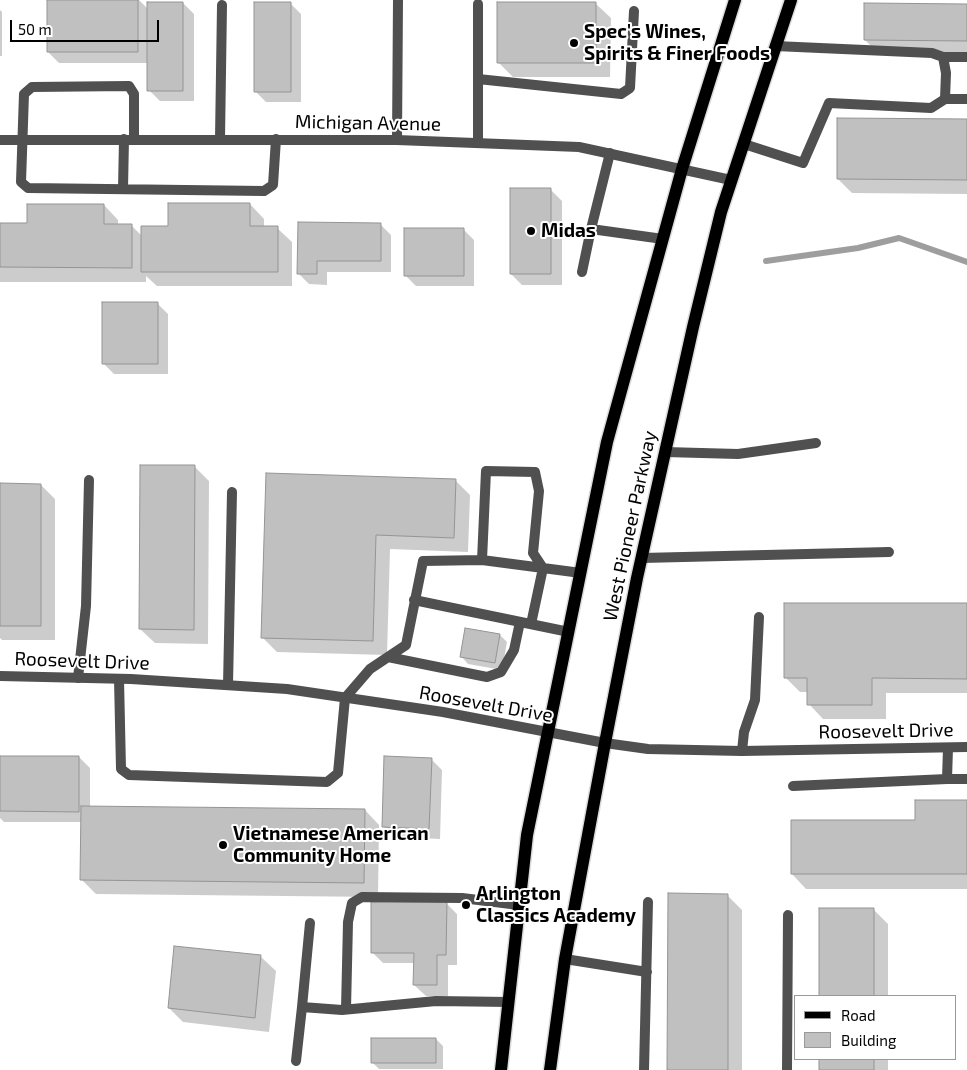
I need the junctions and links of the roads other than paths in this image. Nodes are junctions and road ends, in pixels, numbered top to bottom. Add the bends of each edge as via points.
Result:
1 (398, 0) edge
2 (735, 0) edge
3 (791, 0) edge
4 (478, 4) dead end
5 (222, 5) dead end
6 (634, 11) dead end
7 (775, 46) junction
8 (943, 57) junction
9 (967, 57) edge
10 (478, 79) junction
11 (945, 99) junction
12 (967, 99) edge
13 (220, 138) junction
14 (276, 138) junction
15 (21, 139) junction
16 (129, 139) junction
17 (0, 140) edge
18 (397, 140) junction
19 (478, 143) junction
20 (744, 144) junction
21 (610, 153) junction
22 (682, 169) junction
23 (731, 180) junction
24 (123, 190) junction
25 (590, 229) junction
26 (663, 240) junction
27 (582, 272) dead end
28 (816, 443) dead end
29 (665, 452) junction
30 (89, 480) dead end
31 (232, 492) dead end
32 (889, 552) dead end
33 (642, 558) junction
34 (482, 560) junction
35 (542, 568) junction
36 (581, 573) junction
37 (414, 600) junction
38 (759, 617) dead end
39 (520, 622) junction
40 (531, 624) junction
41 (569, 632) junction
42 (388, 657) junction
43 (0, 676) edge
44 (78, 678) junction
45 (119, 679) junction
46 (228, 685) junction
47 (345, 698) junction
48 (548, 732) junction
49 (605, 743) junction
50 (948, 748) junction
51 (967, 748) edge
52 (742, 751) junction
53 (947, 779) junction
54 (967, 779) edge
55 (793, 786) dead end
56 (648, 902) dead end
57 (519, 905) junction
58 (788, 915) dead end
59 (310, 923) dead end
60 (565, 959) junction
61 (647, 972) junction
62 (509, 1002) junction
63 (302, 1007) junction
64 (346, 1010) junction
65 (296, 1061) dead end
66 (502, 1070) edge
67 (550, 1070) edge
68 (644, 1070) edge
69 (787, 1070) edge

1 - 18 street
2 - 22 main road, West Pioneer Parkway
3 - 7 main road, West Pioneer Parkway
4 - 10 street
5 - 13 street
6 - 10 street via 630,88 621,94
7 - 8 street via 932,53
7 - 20 main road, West Pioneer Parkway
8 - 9 street
8 - 11 street
10 - 19 street
11 - 12 street
11 - 20 street via 931,108 829,103 804,163
13 - 14 street, Michigan Avenue
13 - 16 street, Michigan Avenue
14 - 18 street, Michigan Avenue
14 - 24 street via 273,185 264,191
15 - 16 street, Michigan Avenue
15 - 16 street via 24,94 32,87 128,86 134,94
15 - 17 street, Michigan Avenue
15 - 24 street via 21,182 28,188
16 - 24 street
18 - 19 street, Michigan Avenue
19 - 21 street, Michigan Avenue via 579,147
20 - 23 main road, West Pioneer Parkway
21 - 22 street, Michigan Avenue
21 - 25 street
22 - 23 street, Michigan Avenue
22 - 26 main road, West Pioneer Parkway
23 - 29 main road, West Pioneer Parkway via 701,292
25 - 26 street
25 - 27 street
26 - 36 main road, West Pioneer Parkway via 607,442
28 - 29 street via 738,454
29 - 33 main road, West Pioneer Parkway
30 - 44 street via 86,606
31 - 46 street
32 - 33 street
33 - 49 main road, West Pioneer Parkway
34 - 35 street
34 - 35 street via 486,471 535,472 539,490 533,553
34 - 37 street via 422,561
35 - 36 street
35 - 40 street
36 - 41 main road, West Pioneer Parkway
37 - 39 street
37 - 42 street via 406,645
38 - 52 street via 755,700 744,732
39 - 40 street
39 - 42 street via 510,657 500,672 487,677
40 - 41 street
41 - 48 main road, West Pioneer Parkway
42 - 47 street via 370,670
43 - 44 street, Roosevelt Drive
44 - 45 street, Roosevelt Drive
45 - 46 street, Roosevelt Drive
45 - 47 street via 121,769 129,775 327,782 338,774
46 - 47 street, Roosevelt Drive via 287,689
47 - 48 street, Roosevelt Drive
48 - 49 street, Roosevelt Drive
48 - 57 main road, West Pioneer Parkway via 527,835
49 - 52 street, Roosevelt Drive via 648,749
49 - 60 main road, West Pioneer Parkway
50 - 51 street, Roosevelt Drive
50 - 52 street, Roosevelt Drive
50 - 53 street
53 - 54 street
53 - 55 street
56 - 61 street
57 - 62 main road, West Pioneer Parkway
57 - 64 street via 462,898 362,897 352,903 348,922
58 - 69 street
59 - 63 street
60 - 61 street
60 - 67 main road, West Pioneer Parkway
61 - 68 street
62 - 64 street via 436,1001
62 - 66 main road, West Pioneer Parkway
63 - 64 street
63 - 65 street

